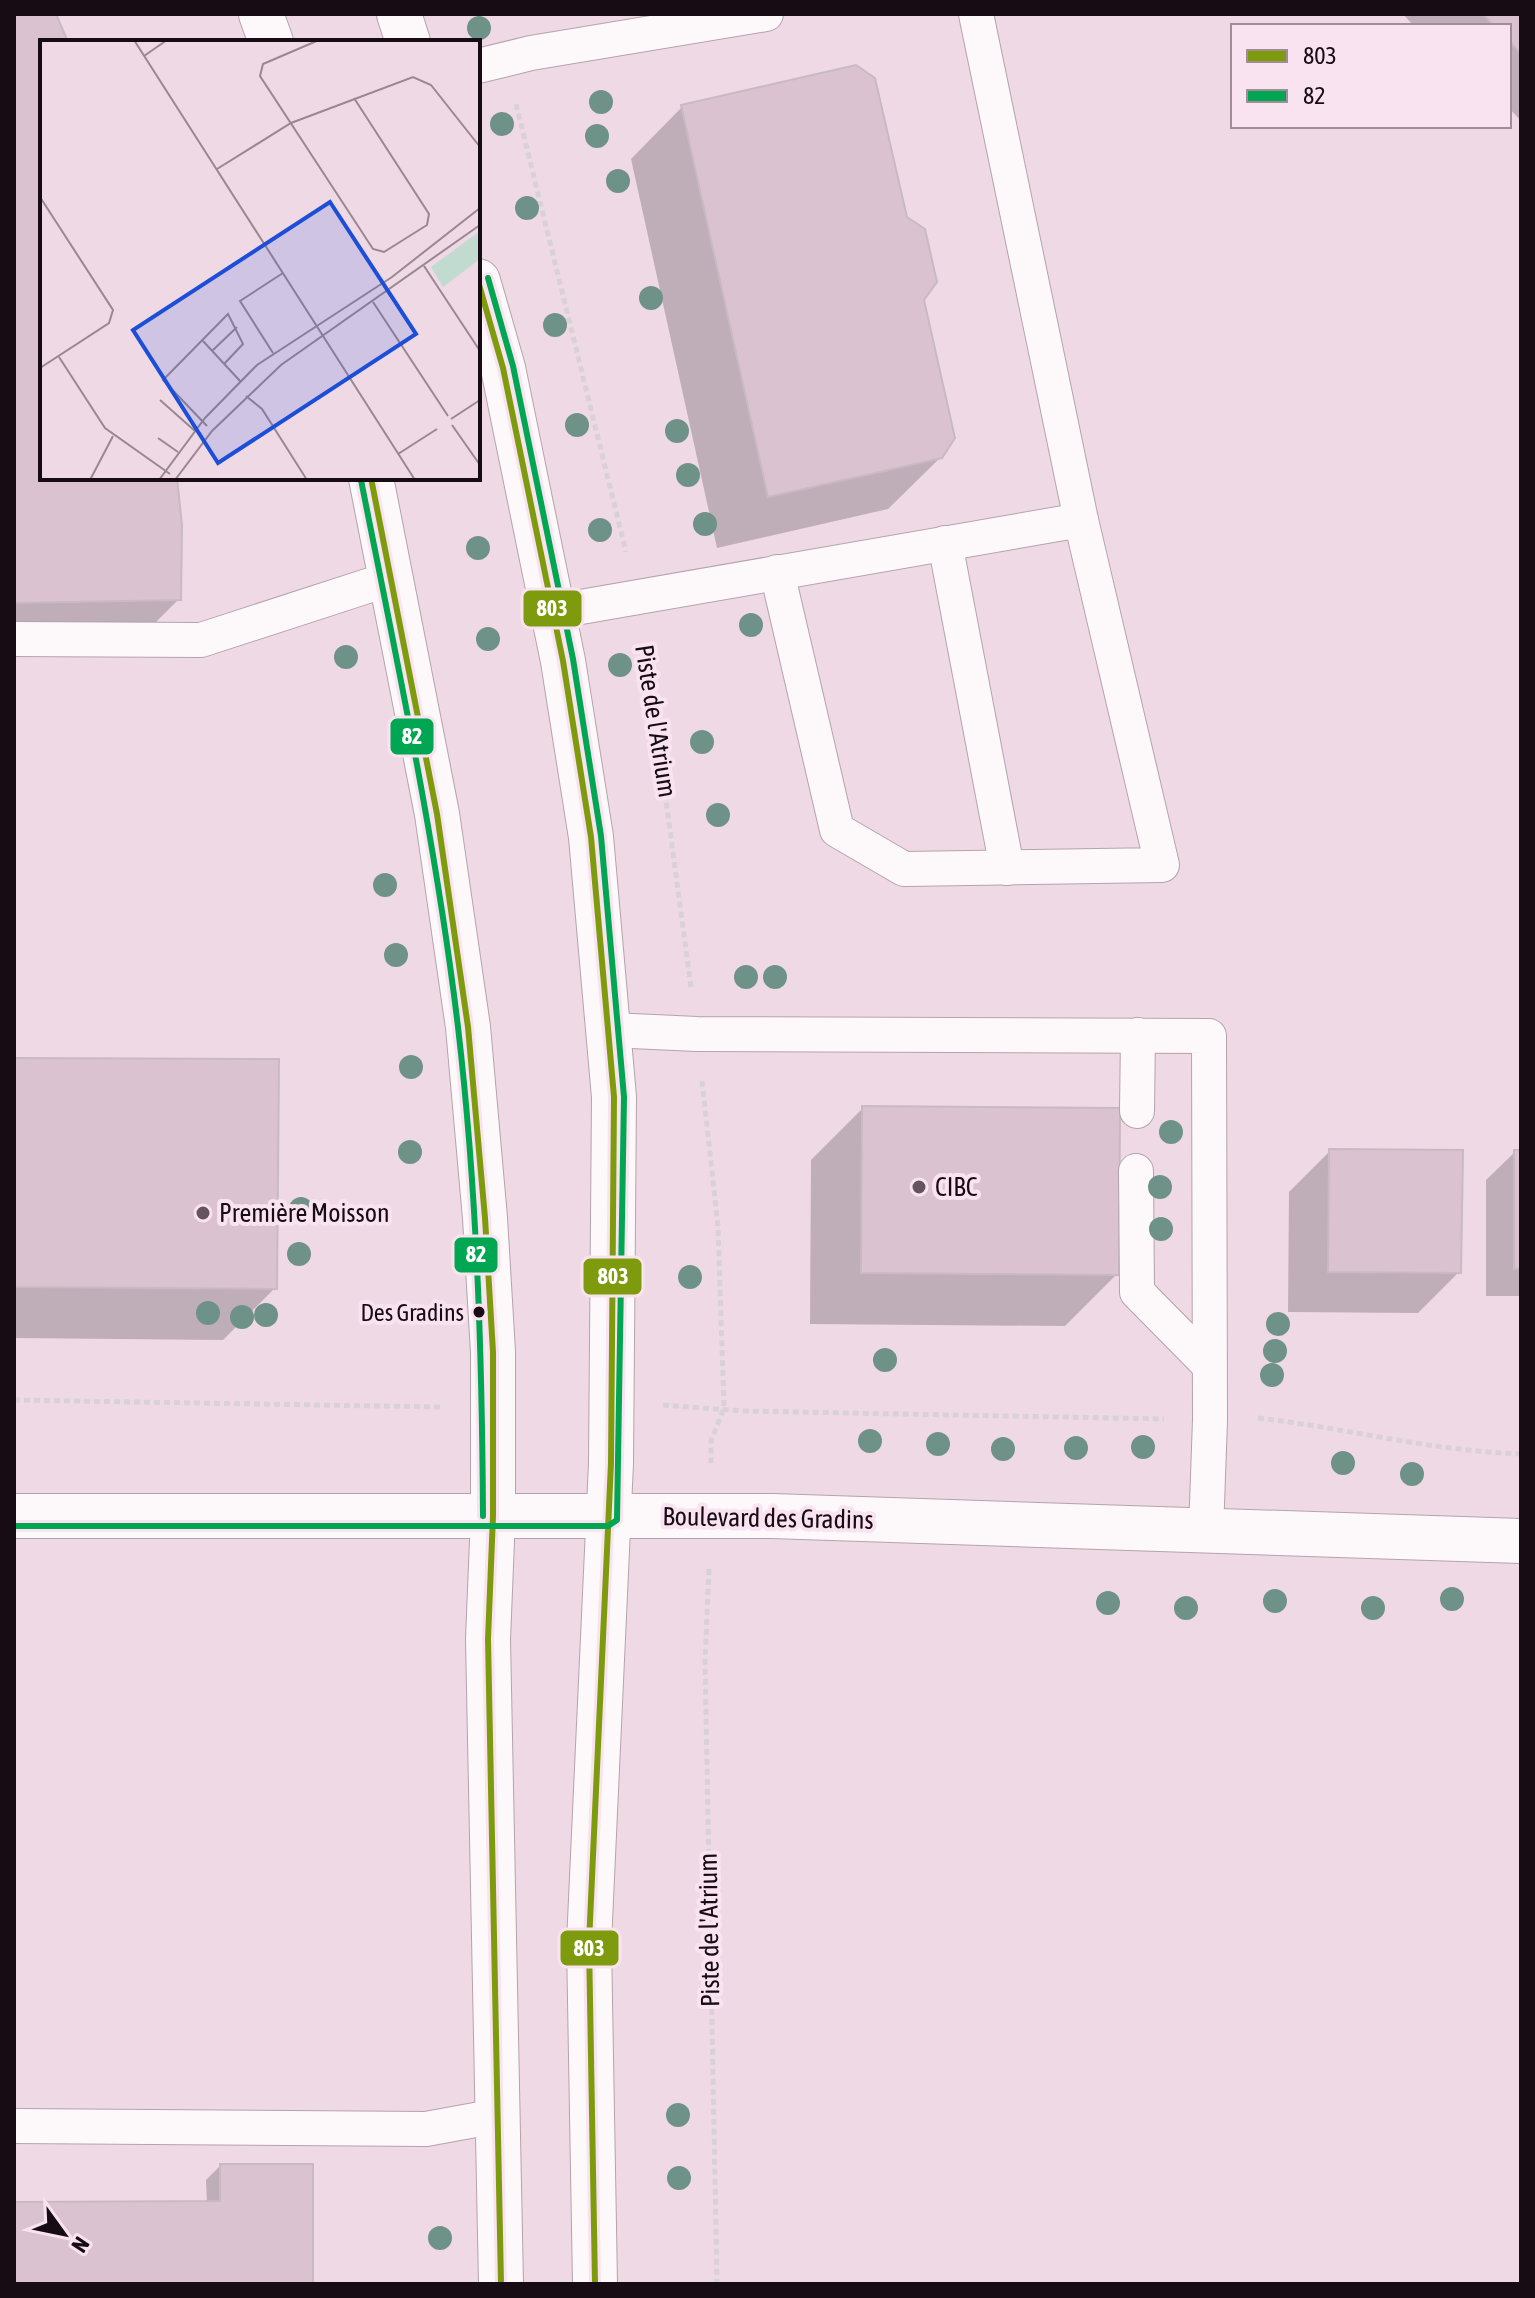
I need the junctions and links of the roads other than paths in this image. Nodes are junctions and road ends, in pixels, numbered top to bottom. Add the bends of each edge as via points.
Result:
1 (261, 14) edge
2 (399, 14) edge
3 (766, 14) edge
4 (976, 14) edge
5 (270, 40) edge
6 (407, 40) edge
7 (491, 63) edge
8 (480, 288) edge
9 (371, 480) edge
10 (1081, 520) junction
11 (945, 543) junction
12 (777, 572) junction
13 (392, 578) junction
14 (552, 612) junction
15 (14, 639) edge
16 (1007, 868) junction
17 (610, 1030) junction
18 (1138, 1035) junction
19 (1137, 1111) dead end
20 (1136, 1171) dead end
21 (1209, 1365) junction
22 (14, 1516) edge
23 (493, 1516) junction
24 (608, 1516) junction
25 (1206, 1532) junction
26 (1521, 1541) edge
27 (497, 2116) junction
28 (14, 2126) edge
29 (501, 2284) edge
30 (595, 2284) edge

1 - 5 main road
2 - 6 main road
3 - 7 lane
4 - 10 lane
8 - 14 main road via 503,368
9 - 13 main road
10 - 11 lane
10 - 16 lane via 1162,865
11 - 12 lane
11 - 16 lane
12 - 14 lane
12 - 16 lane via 837,830 904,869
13 - 15 lane via 201,640
13 - 23 main road via 437,814 468,1027 492,1313
14 - 17 main road via 591,837
17 - 18 lane
17 - 24 main road via 614,1097
18 - 19 lane
18 - 21 lane via 1209,1036
20 - 21 lane via 1137,1292
21 - 25 lane
22 - 23 main road, Boulevard des Gradins
23 - 24 main road, Boulevard des Gradins
23 - 27 main road via 488,1639
24 - 25 main road, Boulevard des Gradins via 772,1516
24 - 30 main road via 589,1943
25 - 26 main road, Boulevard des Gradins
27 - 28 lane via 426,2129
27 - 29 main road

